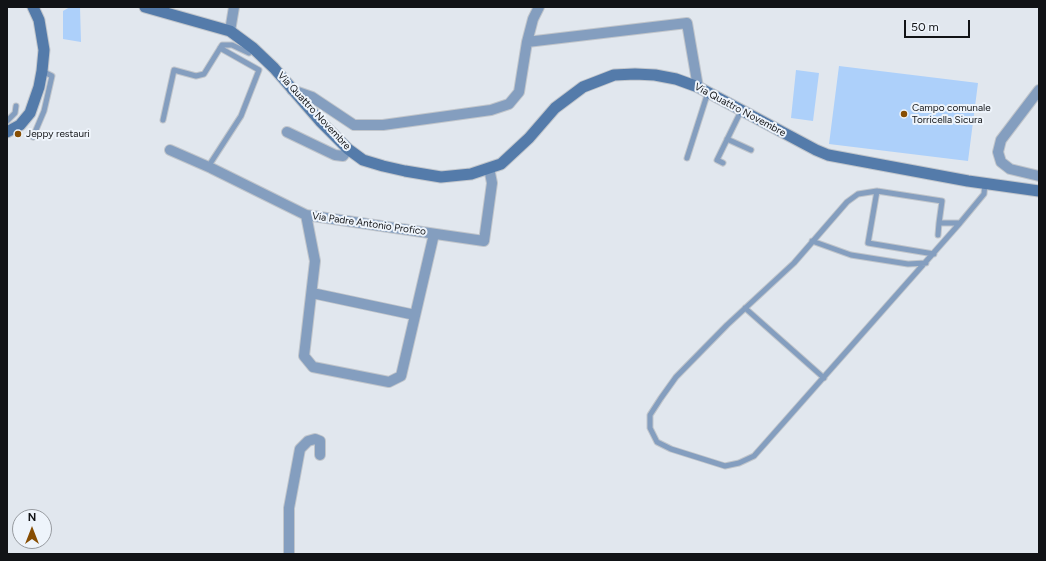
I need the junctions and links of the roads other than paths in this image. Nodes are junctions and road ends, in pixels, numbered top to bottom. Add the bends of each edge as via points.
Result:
1 (33, 7) edge
2 (145, 7) edge
3 (234, 7) edge
4 (539, 7) edge
5 (230, 31) junction
6 (527, 42) junction
7 (220, 48) junction
8 (253, 48) junction
9 (42, 71) junction
10 (703, 89) junction
11 (292, 90) junction
12 (1039, 90) edge
13 (16, 106) dead end
14 (740, 111) junction
15 (163, 120) dead end
16 (7, 121) edge
17 (7, 132) edge
18 (287, 132) dead end
19 (33, 137) dead end
20 (727, 138) junction
21 (348, 149) junction
22 (170, 150) dead end
23 (751, 150) dead end
24 (687, 158) dead end
25 (723, 163) dead end
26 (208, 167) junction
27 (489, 168) junction
28 (1039, 176) edge
29 (985, 183) junction
30 (877, 191) junction
31 (1039, 191) edge
32 (306, 215) junction
33 (939, 223) junction
34 (960, 223) junction
35 (434, 234) junction
36 (938, 235) dead end
37 (812, 242) junction
38 (934, 254) junction
39 (926, 263) junction
40 (312, 293) junction
41 (745, 308) junction
42 (415, 315) junction
43 (824, 378) junction
44 (320, 455) dead end
45 (289, 554) edge

1 - 9 main road via 40,20 44,50
2 - 5 main road, Via Quattro Novembre
3 - 5 street
4 - 6 street
5 - 8 main road, Via Quattro Novembre
6 - 10 street via 687,23
6 - 11 street via 519,92 509,104 491,110 383,125 354,125 312,97
7 - 8 lane via 222,45 232,45 249,54
7 - 15 lane via 204,74 196,76 174,70
7 - 26 lane via 259,70 241,116
8 - 11 main road, Via Quattro Novembre
9 - 17 main road via 30,113 20,125
9 - 19 lane via 52,76 44,111
10 - 14 main road, Via Quattro Novembre
10 - 24 lane
10 - 27 main road, Via Quattro Novembre via 676,79 655,75 614,75 598,80 568,97 529,138 500,164
11 - 21 main road, Via Quattro Novembre
12 - 28 street via 1001,140 998,152 1001,162 1010,169
13 - 16 lane via 15,113
14 - 20 lane
14 - 29 main road, Via Quattro Novembre via 828,154
18 - 21 street via 335,155 343,156
20 - 23 lane
20 - 25 lane via 717,160
21 - 27 main road, Via Quattro Novembre via 363,160 441,177 471,174
22 - 26 street, Via Padre Antonio Profico
26 - 32 street, Via Padre Antonio Profico
27 - 35 street, Via Padre Antonio Profico via 492,184 484,241
29 - 31 main road, Via Quattro Novembre
29 - 34 lane via 984,194
30 - 33 lane via 942,201
30 - 37 lane via 858,194 847,202
30 - 38 lane via 868,243
32 - 35 street, Via Padre Antonio Profico
32 - 40 street via 315,261
33 - 34 lane
33 - 36 lane
34 - 38 lane
35 - 42 street
37 - 39 lane via 851,255 908,264
37 - 41 lane via 794,263
38 - 39 lane
39 - 43 lane
40 - 42 street
40 - 42 street via 304,356 313,367 389,382 401,376
41 - 43 lane
41 - 43 lane via 676,377 661,398 650,415 650,428 656,442 725,466 739,463 754,456
44 - 45 street via 320,441 315,439 308,441 300,449 289,508

